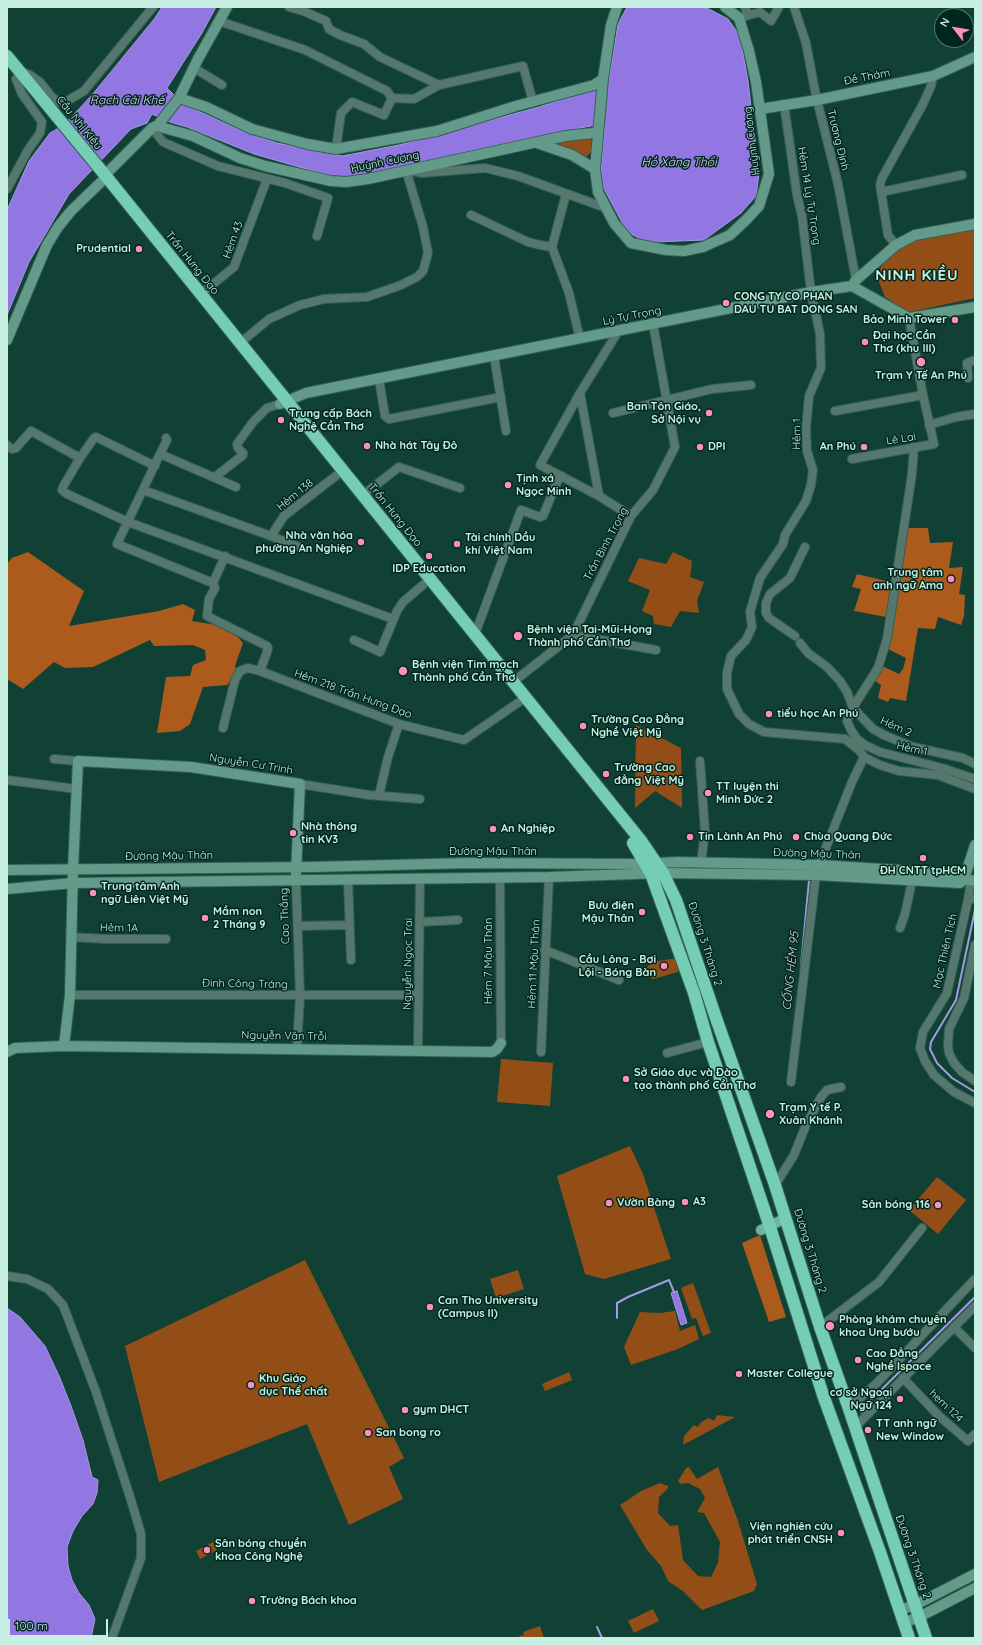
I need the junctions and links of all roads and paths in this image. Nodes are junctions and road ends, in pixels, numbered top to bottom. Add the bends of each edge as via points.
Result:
1 (153, 7) edge
2 (227, 7) edge
3 (289, 7) edge
4 (617, 7) edge
5 (725, 7) edge
6 (779, 7) edge
7 (794, 7) edge
8 (744, 13) edge
9 (219, 21) junction
10 (7, 56) edge
11 (975, 57) edge
12 (7, 68) edge
13 (194, 68) junction
14 (18, 75) junction
15 (932, 76) junction
16 (603, 82) junction
17 (222, 85) dead end
18 (439, 85) junction
19 (179, 98) junction
20 (392, 98) junction
21 (816, 100) junction
22 (533, 102) junction
23 (784, 104) junction
24 (760, 109) junction
25 (155, 127) junction
26 (598, 129) junction
27 (535, 143) junction
28 (336, 149) junction
29 (406, 170) junction
30 (595, 170) junction
31 (962, 175) dead end
32 (101, 178) junction
33 (267, 179) junction
34 (7, 189) edge
35 (881, 192) junction
36 (566, 194) junction
37 (606, 208) junction
38 (471, 215) dead end
39 (975, 224) edge
40 (317, 236) dead end
41 (896, 245) junction
42 (552, 247) junction
43 (854, 283) junction
44 (811, 292) junction
45 (197, 296) junction
46 (975, 307) edge
47 (909, 318) junction
48 (652, 324) junction
49 (619, 330) junction
50 (580, 339) junction
51 (7, 340) edge
52 (240, 343) junction
53 (494, 356) junction
54 (975, 360) edge
55 (968, 378) dead end
56 (379, 379) junction
57 (751, 385) dead end
58 (580, 393) junction
59 (923, 395) junction
60 (501, 397) junction
61 (667, 400) junction
62 (284, 403) junction
63 (835, 411) dead end
64 (613, 413) dead end
65 (975, 414) edge
66 (929, 425) junction
67 (506, 431) dead end
68 (166, 438) dead end
69 (10, 447) edge
70 (914, 447) junction
71 (160, 454) junction
72 (80, 458) junction
73 (852, 459) dead end
74 (155, 466) junction
75 (337, 475) junction
76 (562, 476) junction
77 (215, 477) junction
78 (236, 487) dead end
79 (460, 488) dead end
80 (144, 490) junction
81 (362, 495) junction
82 (599, 496) junction
83 (631, 516) junction
84 (128, 522) junction
85 (271, 536) junction
86 (299, 547) dead end
87 (804, 547) dead end
88 (225, 556) junction
89 (213, 583) junction
90 (424, 584) junction
91 (393, 619) junction
92 (475, 634) junction
93 (573, 635) junction
94 (354, 640) dead end
95 (656, 650) dead end
96 (260, 670) junction
97 (513, 682) junction
98 (519, 702) junction
99 (853, 708) junction
100 (399, 724) junction
101 (223, 728) dead end
102 (864, 756) junction
103 (54, 758) dead end
104 (78, 761) junction
105 (700, 761) dead end
106 (975, 764) edge
107 (975, 779) edge
108 (7, 780) edge
109 (300, 784) junction
110 (77, 789) junction
111 (975, 789) edge
112 (380, 795) junction
113 (420, 798) dead end
114 (975, 845) edge
115 (701, 863) junction
116 (470, 864) junction
117 (296, 867) junction
118 (654, 868) junction
119 (73, 869) junction
120 (7, 870) edge
121 (817, 870) junction
122 (549, 877) junction
123 (469, 878) junction
124 (500, 878) junction
125 (420, 879) junction
126 (348, 880) junction
127 (296, 881) junction
128 (912, 881) junction
129 (968, 881) edge
130 (72, 884) junction
131 (7, 889) edge
132 (971, 899) edge
133 (458, 920) dead end
134 (420, 922) junction
135 (349, 925) junction
136 (298, 926) junction
137 (900, 928) dead end
138 (71, 937) junction
139 (166, 939) dead end
140 (975, 945) edge
141 (545, 950) junction
142 (351, 960) dead end
143 (972, 978) edge
144 (619, 980) dead end
145 (70, 995) junction
146 (419, 995) junction
147 (300, 996) junction
148 (708, 1042) junction
149 (500, 1044) joint
150 (64, 1046) junction
151 (297, 1048) junction
152 (418, 1050) junction
153 (7, 1052) edge
154 (540, 1052) dead end
155 (667, 1053) dead end
156 (975, 1081) edge
157 (791, 1082) dead end
158 (841, 1087) dead end
159 (975, 1103) edge
160 (774, 1182) junction
161 (786, 1218) junction
162 (922, 1228) dead end
163 (765, 1229) junction
164 (7, 1276) edge
165 (975, 1280) edge
166 (975, 1306) edge
167 (820, 1327) junction
168 (954, 1327) junction
169 (975, 1348) edge
170 (903, 1378) junction
171 (853, 1403) junction
172 (867, 1415) junction
173 (855, 1427) junction
174 (975, 1434) edge
175 (975, 1574) edge
176 (975, 1588) edge
177 (915, 1605) junction
178 (900, 1610) junction
179 (919, 1617) junction
180 (903, 1623) junction
181 (112, 1638) edge
182 (909, 1638) edge
183 (926, 1638) edge

1 - 14 street via 84,91 67,102 59,102 30,75
2 - 9 street
3 - 18 street via 326,21 329,29 364,44 380,57
4 - 16 street, Huỳnh Cương via 611,25
5 - 8 street
6 - 8 street via 771,21 760,12
7 - 21 street, Trương Định via 806,43
8 - 24 street, Huỳnh Cương
9 - 13 street
9 - 20 street via 304,50 387,91
10 - 14 highway
11 - 15 street, Đề Thám
12 - 14 highway
13 - 17 street
13 - 19 street
14 - 32 highway, Cầu Nhị Kiều
14 - 34 street via 22,94 42,122 40,133
15 - 21 street, Đề Thám
15 - 35 street via 931,86 923,104 882,178
16 - 22 street, Huỳnh Cương
16 - 26 street, Huỳnh Cương
18 - 20 street via 414,99
18 - 22 street via 523,66
19 - 25 street
19 - 28 street, Huỳnh Cương via 206,107 252,129
20 - 28 street via 384,115 352,102 341,113
21 - 23 street, Đề Thám
21 - 43 street, Trương Định via 838,184
22 - 28 street, Huỳnh Cương via 437,131
23 - 24 street, Đề Thám
23 - 44 street, Hẻm 14 Lý Tự Trọng
24 - 37 street, Huỳnh Cương via 769,174 759,206 730,234 703,247 684,251 647,247 631,243 614,223
25 - 29 street, Huỳnh Cương via 193,136 240,158 265,166 331,181 368,180
25 - 32 street
25 - 33 street via 163,142 218,166
26 - 27 street, Huỳnh Cương via 594,133
26 - 30 street, Huỳnh Cương
27 - 29 street, Huỳnh Cương
27 - 30 street via 572,155
29 - 36 street via 422,173 485,168 518,176
29 - 52 street via 428,253 423,271 401,285 367,297 324,299 300,305 269,319
30 - 37 street, Huỳnh Cương via 598,192
31 - 35 street
32 - 45 highway, Trần Hưng Đạo
32 - 51 street via 58,227 47,245
33 - 40 street via 328,198
33 - 45 street, Hẻm 43 via 234,267
35 - 41 street via 888,235
36 - 37 street
36 - 42 street
38 - 42 street via 528,242
39 - 41 street via 915,235
41 - 43 street
42 - 50 street via 569,293
43 - 44 street, Lý Tự Trọng
43 - 47 street
44 - 48 street, Lý Tự Trọng
44 - 102 street, Hẻm 1 via 821,352 821,368 809,396 806,429 807,451 813,470 811,485 806,501 785,534 783,544 760,578 750,612 752,627 746,640 731,656 727,689 739,714 749,724 764,732 845,739
45 - 52 highway, Trần Hưng Đạo
45 - 62 highway, Trần Hưng Đạo
46 - 47 street
47 - 59 street, Lê Lai
48 - 49 street, Lý Tự Trọng
48 - 61 street, Trần Bình Trọng
49 - 50 street, Lý Tự Trọng
49 - 58 street
50 - 53 street, Lý Tự Trọng
52 - 62 highway, Trần Hưng Đạo
53 - 56 street, Lý Tự Trọng
53 - 60 street
54 - 55 street via 967,363
56 - 60 street via 385,416 389,419
56 - 62 street, Lý Tự Trọng via 306,393
57 - 61 street via 712,389
58 - 76 street via 540,465
58 - 82 street
59 - 63 street
59 - 66 street, Lê Lai
60 - 67 street
61 - 64 street
61 - 83 street, Trần Bình Trọng via 675,447 653,490
62 - 75 highway, Trần Hưng Đạo
62 - 77 street via 267,408 258,417 237,444 243,455
62 - 81 highway, Trần Hưng Đạo
65 - 66 street, Lê Lai
66 - 70 street, Lê Lai via 934,444
68 - 71 street
69 - 72 street via 16,448 30,431
70 - 73 street, Lê Lai
70 - 99 street, Hẻm 1 via 887,639 878,668
71 - 74 street
71 - 77 street
72 - 74 street via 96,437
72 - 84 street via 62,490
74 - 80 street
75 - 85 street, Hẻm 138 via 284,516
75 - 90 highway, Trần Hưng Đạo
76 - 82 street
76 - 92 street via 543,516 522,510
77 - 78 street
79 - 81 street via 399,468
80 - 84 street
80 - 85 street
81 - 92 highway, Trần Hưng Đạo
82 - 83 street
83 - 93 street, Trần Bình Trọng
84 - 88 street
84 - 89 street via 117,544
85 - 86 street
87 - 99 street, Hẻm 2 via 790,578 770,594 766,603 766,613 798,639 808,653 840,681
88 - 89 street
88 - 91 street
89 - 96 street via 215,588 208,603 207,616 267,646
90 - 91 street via 404,602
90 - 98 highway, Trần Hưng Đạo
91 - 94 street via 380,652
92 - 97 highway, Trần Hưng Đạo
93 - 95 street
93 - 97 street, Trần Bình Trọng
96 - 100 street, Hẻm 218 Trần Hưng Đạo
96 - 101 street via 248,668 240,671 235,680
97 - 118 highway, Trần Hưng Đạo via 642,842
98 - 100 street, Hẻm 218 Trần Hưng Đạo via 464,740
98 - 118 highway, Trần Hưng Đạo
99 - 106 street, Hẻm 2 via 873,729 884,736 963,758
99 - 107 street, Hẻm 1 via 847,717 848,726 865,745 890,755
100 - 112 street via 388,757
102 - 111 street, Hẻm 1 via 899,771 938,775
102 - 121 street
103 - 104 street, Nguyễn Cư Trinh
104 - 109 street, Nguyễn Cư Trinh via 191,767
104 - 110 street
105 - 115 street via 705,832
108 - 110 street
109 - 112 street, Nguyễn Cư Trinh
109 - 117 street, Cao Thắng
110 - 119 street
112 - 113 street, Nguyễn Cư Trinh
114 - 129 street
115 - 118 street, Đường Mậu Thân
115 - 121 street, Đường Mậu Thân
116 - 117 street, Đường Mậu Thân
116 - 118 street, Đường Mậu Thân
116 - 123 street
117 - 119 street, Đường Mậu Thân
117 - 127 street, Cao Thắng
118 - 121 street, Đường Mậu Thân
118 - 122 street, Đường Mậu Thân
118 - 148 highway
118 - 160 highway, Đường 3 Tháng 2 via 676,900
119 - 120 street, Đường Mậu Thân
119 - 130 street
121 - 128 street, Đường Mậu Thân
121 - 129 street, Đường Mậu Thân via 961,874
121 - 157 street
122 - 124 street, Đường Mậu Thân
122 - 141 street, Hẻm 11 Mậu Thân
123 - 124 street, Đường Mậu Thân
123 - 125 street, Đường Mậu Thân
124 - 149 street, Hẻm 7 Mậu Thân
125 - 126 street, Đường Mậu Thân
125 - 134 street, Nguyễn Ngọc Trai
126 - 127 street, Đường Mậu Thân
126 - 135 street
127 - 130 street, Đường Mậu Thân
127 - 136 street, Cao Thắng
128 - 129 street, Đường Mậu Thân
128 - 137 street
129 - 132 street, Mạc Thiên Tích
130 - 131 street, Đường Mậu Thân
130 - 138 street
132 - 159 street, Mạc Thiên Tích via 947,993 923,1032 920,1048 934,1075 954,1092
133 - 134 street
134 - 146 street, Nguyễn Ngọc Trai
135 - 136 street
135 - 142 street
136 - 147 street, Cao Thắng
138 - 139 street, Hẻm 1A
138 - 145 street
140 - 143 street
141 - 144 street
141 - 154 street, Hẻm 11 Mậu Thân
143 - 156 street via 949,1029 948,1045 954,1063
145 - 147 street, Đinh Công Tráng
145 - 150 street
146 - 147 street, Đinh Công Tráng
146 - 152 street, Nguyễn Ngọc Trai
147 - 151 street, Cao Thắng
148 - 155 street
148 - 163 highway
149 - 152 street, Nguyễn Văn Trỗi via 492,1052
150 - 151 street, Nguyễn Văn Trỗi
150 - 153 street, Nguyễn Văn Trỗi via 15,1048
151 - 152 street, Nguyễn Văn Trỗi
158 - 160 street via 827,1090 821,1097 794,1155
160 - 161 highway, Đường 3 Tháng 2
161 - 163 main road
161 - 167 highway, Đường 3 Tháng 2
162 - 167 street via 879,1282
163 - 178 highway via 818,1397
164 - 181 street via 27,1279 48,1289 63,1305 96,1392 141,1534 141,1558
165 - 171 street via 877,1383
166 - 168 street
167 - 171 highway, Đường 3 Tháng 2
168 - 169 street
168 - 170 street
170 - 172 street
170 - 174 street, hem 124 via 939,1416 968,1441
171 - 172 street
171 - 173 highway, Đường 3 Tháng 2
172 - 173 street
173 - 177 highway, Đường 3 Tháng 2
175 - 177 street
176 - 179 street
177 - 178 street
177 - 179 highway, Đường 3 Tháng 2
178 - 180 highway
179 - 180 street
179 - 183 highway, Đường 3 Tháng 2
180 - 182 highway

